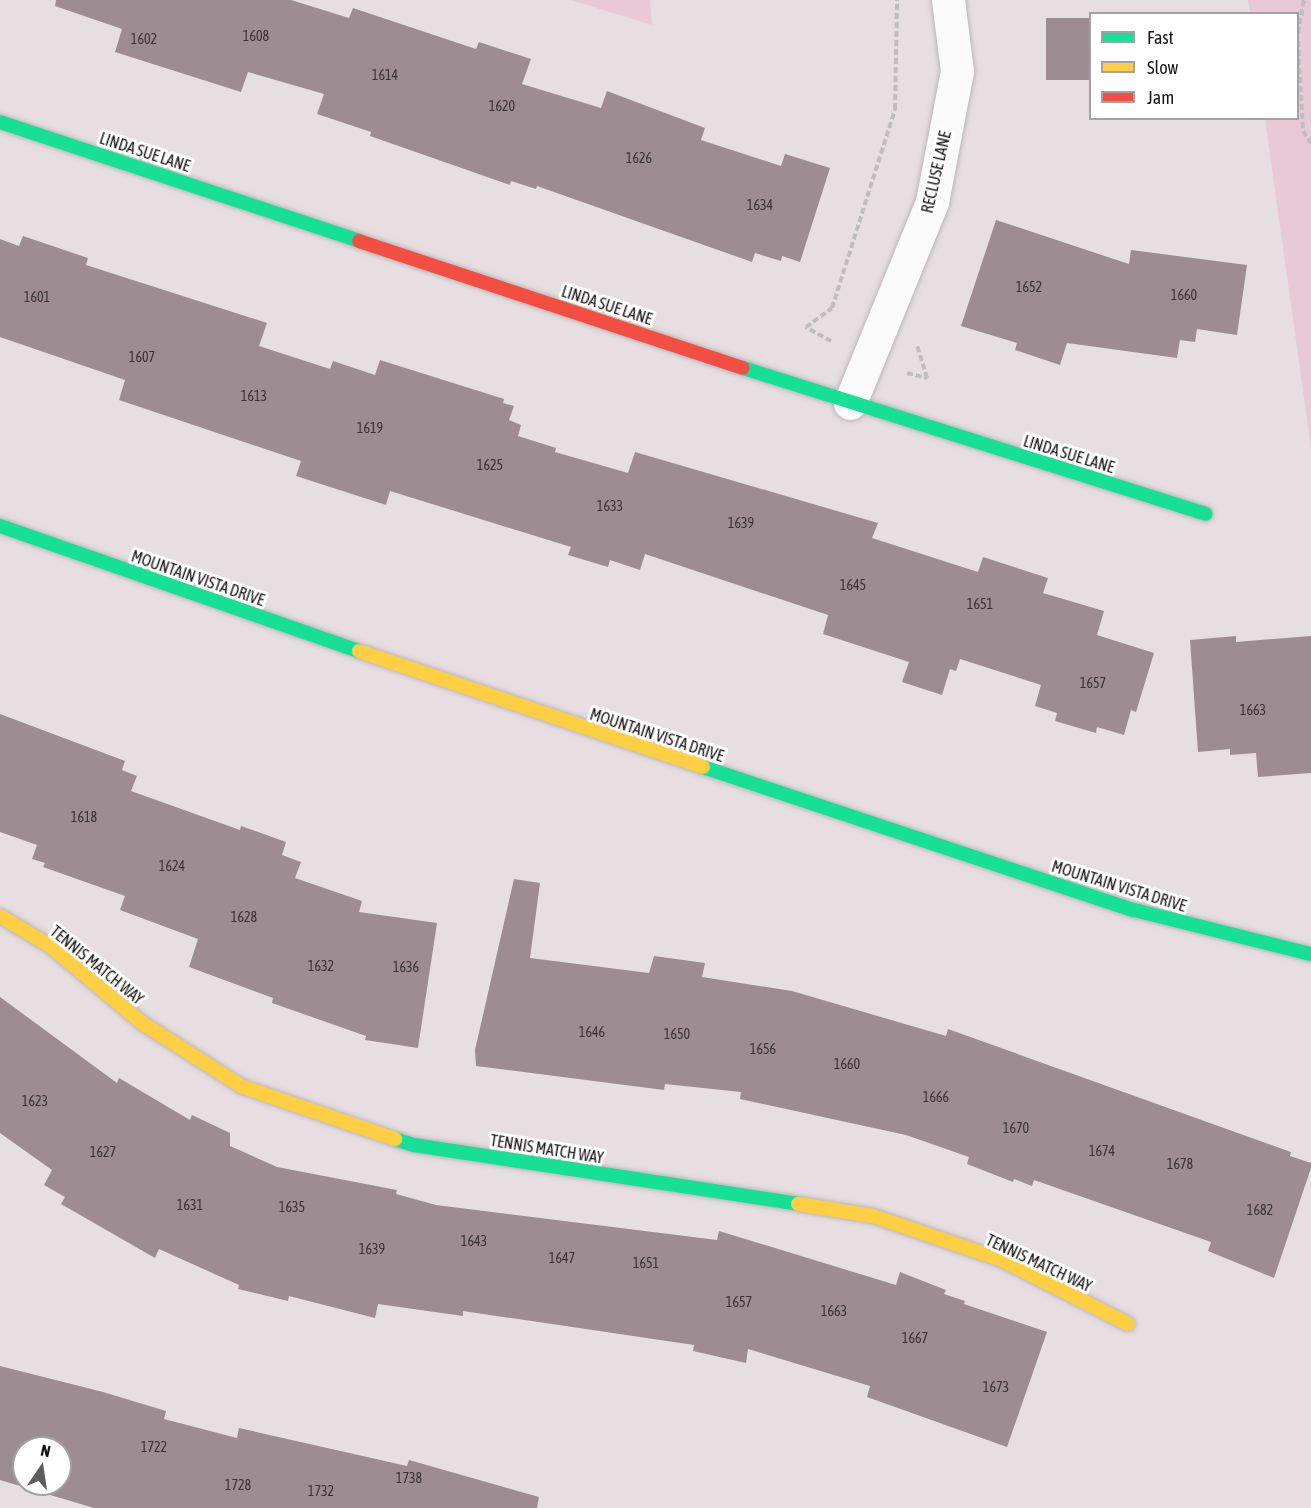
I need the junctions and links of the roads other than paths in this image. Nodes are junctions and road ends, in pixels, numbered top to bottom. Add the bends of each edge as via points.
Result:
1 (948, 0) edge
2 (0, 122) edge
3 (850, 403) junction
4 (1205, 514) dead end
5 (0, 526) edge
6 (0, 916) edge
7 (1311, 954) edge
8 (1128, 1324) dead end

1 - 3 street, RECLUSE LANE via 957,71 932,202
2 - 3 street, LINDA SUE LANE
3 - 4 street, LINDA SUE LANE
5 - 7 street, MOUNTAIN VISTA DRIVE via 487,696 1134,910
6 - 8 street, TENNIS MATCH WAY via 50,946 142,1023 243,1087 414,1145 873,1216 1002,1260

